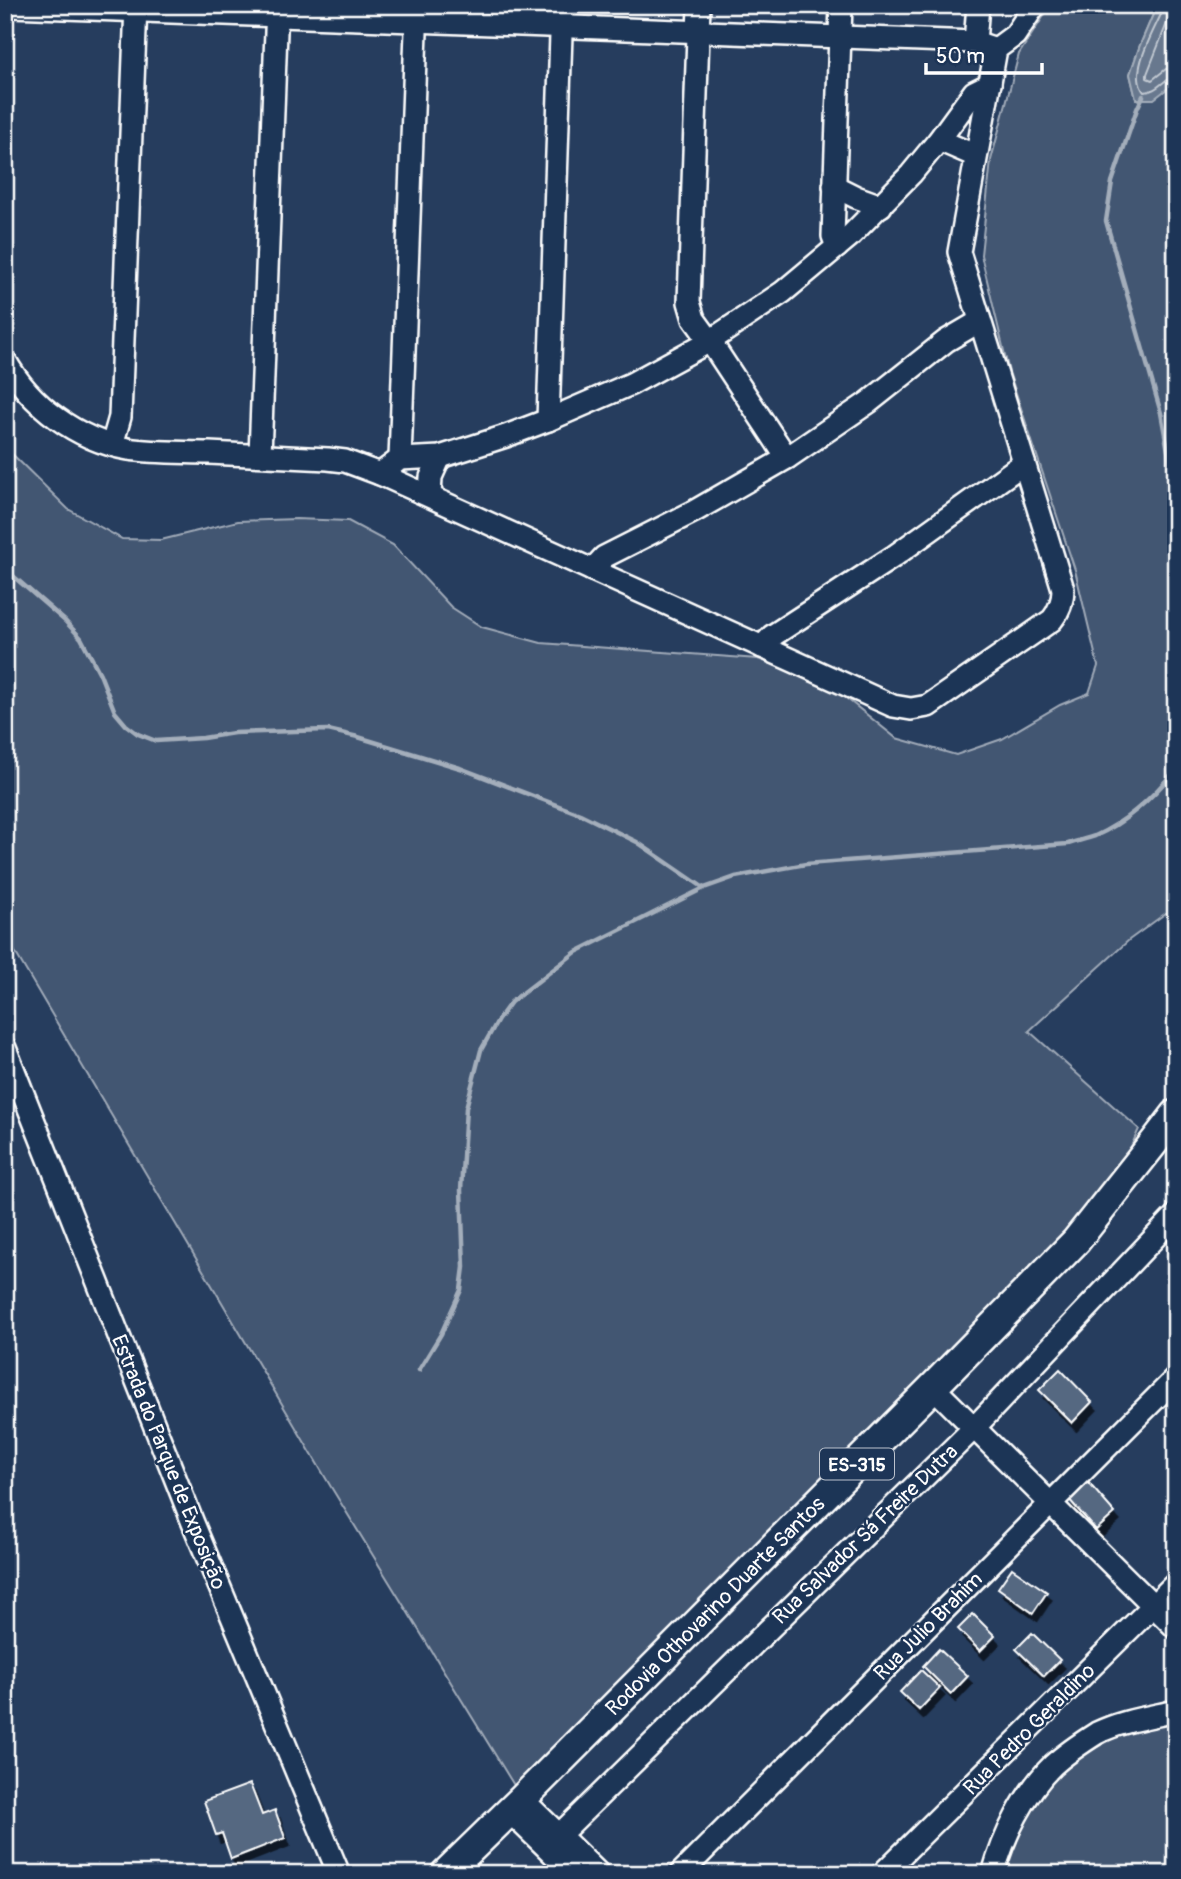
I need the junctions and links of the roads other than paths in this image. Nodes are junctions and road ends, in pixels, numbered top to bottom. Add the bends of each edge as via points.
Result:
1 (699, 5) edge
2 (841, 5) edge
3 (978, 5) edge
4 (1035, 5) edge
5 (10, 6) edge
6 (136, 8) edge
7 (277, 10) edge
8 (416, 13) edge
9 (561, 16) edge
10 (5, 18) edge
11 (698, 32) junction
12 (840, 37) junction
13 (975, 42) junction
14 (996, 49) junction
15 (990, 84) junction
16 (939, 140) junction
17 (976, 156) junction
18 (834, 186) junction
19 (881, 206) junction
20 (837, 247) junction
21 (980, 321) junction
22 (710, 341) junction
23 (5, 359) edge
24 (548, 420) junction
25 (112, 445) junction
26 (260, 455) junction
27 (440, 457) junction
28 (787, 458) junction
29 (400, 459) junction
30 (1024, 463) junction
31 (380, 474) junction
32 (430, 496) junction
33 (592, 570) junction
34 (762, 647) junction
35 (5, 1048) edge
36 (1176, 1114) edge
37 (1176, 1215) edge
38 (1176, 1378) edge
39 (933, 1387) junction
40 (974, 1428) junction
41 (1051, 1503) junction
42 (1176, 1583) edge
43 (1153, 1606) junction
44 (1176, 1628) edge
45 (1176, 1711) edge
46 (515, 1805) junction
47 (553, 1841) junction
48 (339, 1874) edge
49 (445, 1874) edge
50 (575, 1874) edge
51 (599, 1874) edge
52 (680, 1874) edge
53 (882, 1874) edge
54 (993, 1874) edge

1 - 11 street
2 - 12 street
3 - 13 street
4 - 14 street via 1015,34
5 - 6 street
5 - 10 street
6 - 7 street
6 - 25 street via 120,417
7 - 8 street
7 - 26 street
8 - 9 street
8 - 29 street
9 - 11 street
9 - 24 street
11 - 12 street
11 - 22 street via 689,302 694,319
12 - 13 street
12 - 18 street
13 - 14 street
14 - 15 street
15 - 16 street via 974,92
15 - 17 street
16 - 17 street
16 - 19 street
17 - 21 street via 959,252
18 - 19 street
18 - 20 street
19 - 20 street
20 - 22 street via 783,292
21 - 28 street
21 - 30 street
22 - 24 street via 631,384
22 - 28 street
23 - 25 street via 46,409 77,430
24 - 27 street
25 - 26 street
26 - 31 street via 345,461
27 - 29 street
27 - 32 street via 431,477
28 - 33 street via 604,557
29 - 31 street
30 - 34 street
30 - 34 street via 1063,589 1052,620 928,706 911,709 893,706
31 - 32 street
32 - 33 street
33 - 34 street
35 - 48 street, Estrada do Parque de Exposição via 193,1523
36 - 39 main road, Rodovia Othovarino Duarte Santos / ES-315 via 1076,1241
37 - 40 street, Rua Salvador Sá Freire Dutra
38 - 41 street, Rua Julio Brahim
39 - 40 street
39 - 46 main road, Rodovia Othovarino Duarte Santos / ES-315
40 - 41 street
40 - 47 street, Rua Salvador Sá Freire Dutra
41 - 43 street
41 - 52 street, Rua Julio Brahim
42 - 43 street, Rua Pedro Geraldino
43 - 44 street
43 - 53 street, Rua Pedro Geraldino
45 - 54 street via 1098,1733 1053,1765 1029,1795 1000,1849
46 - 47 street
46 - 49 main road, Rodovia Othovarino Duarte Santos / ES-315
47 - 50 street
47 - 51 street

